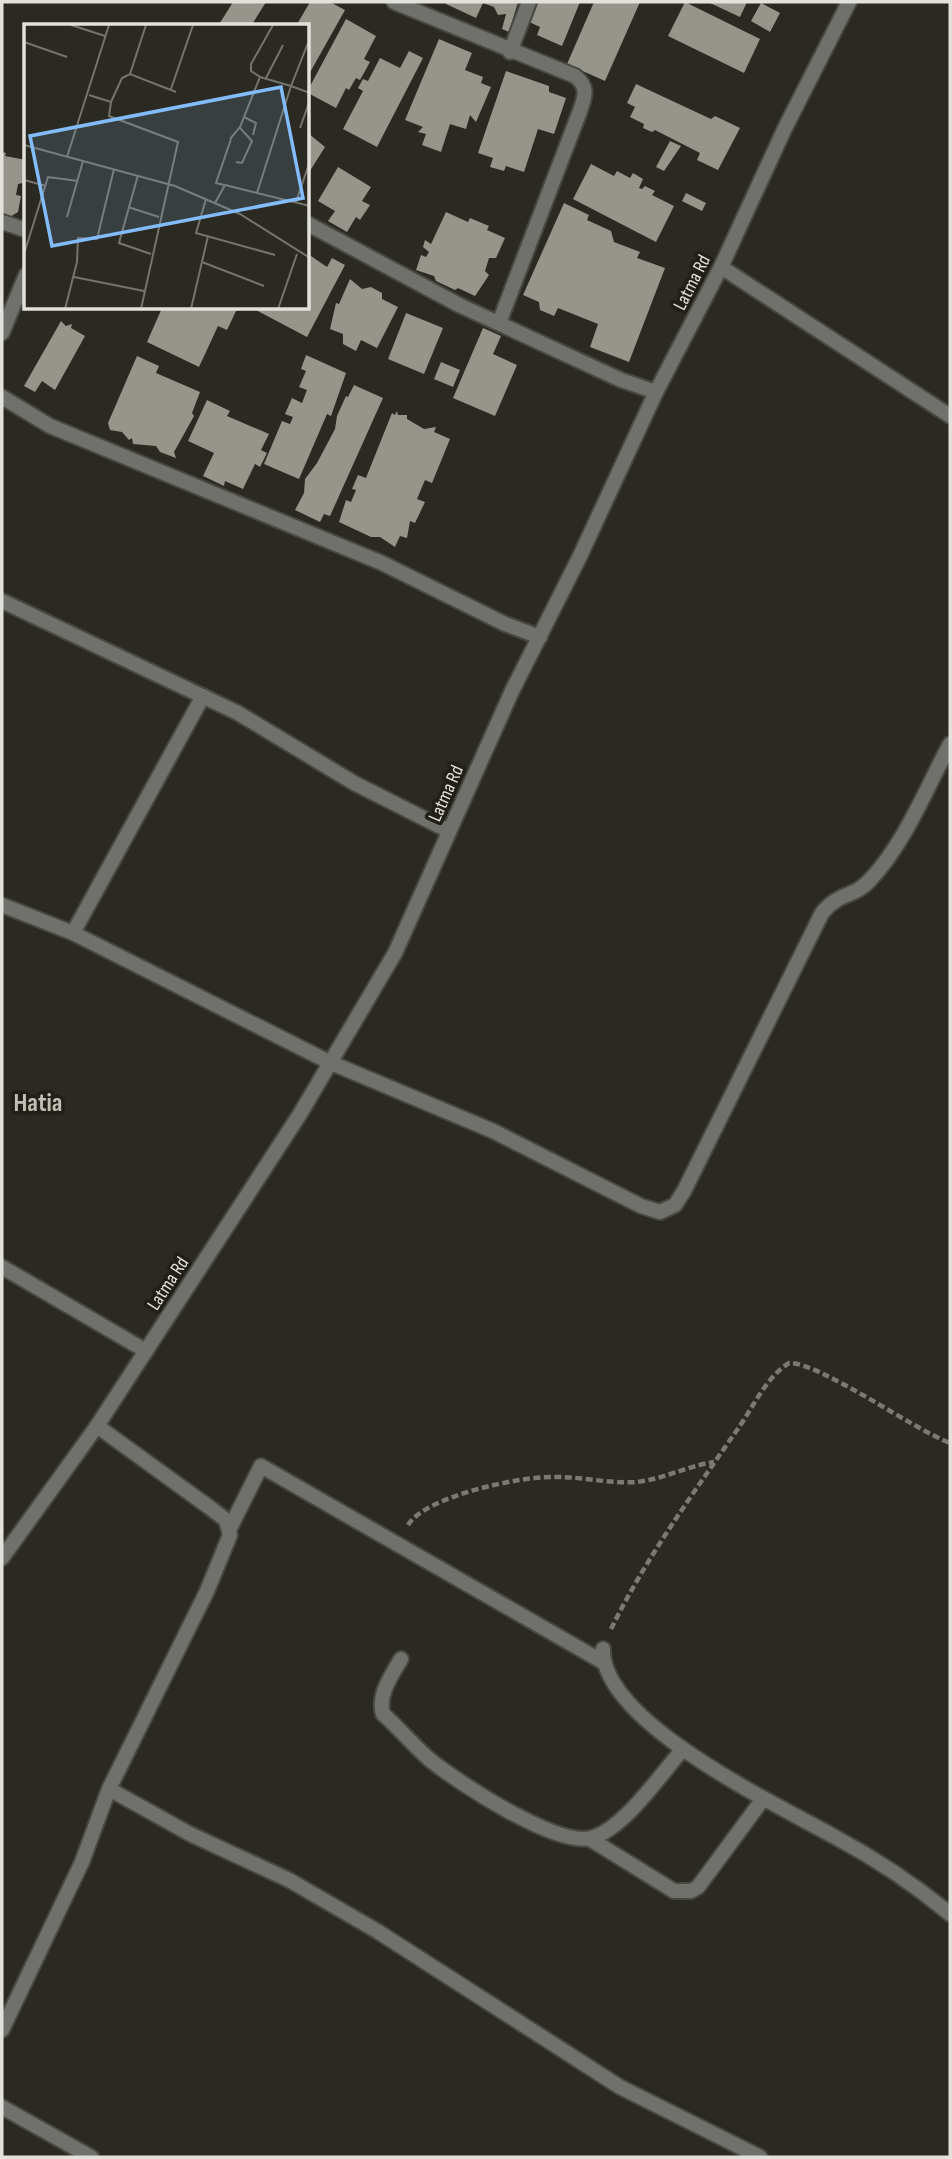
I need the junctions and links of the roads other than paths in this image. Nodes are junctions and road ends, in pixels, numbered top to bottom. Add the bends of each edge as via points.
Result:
1 (394, 2) edge
2 (529, 2) edge
3 (849, 2) edge
4 (510, 51) junction
5 (2, 222) edge
6 (310, 225) edge
7 (24, 229) edge
8 (721, 267) junction
9 (24, 280) edge
10 (499, 323) junction
11 (2, 333) edge
12 (656, 392) junction
13 (2, 397) edge
14 (950, 416) edge
15 (2, 601) edge
16 (540, 637) junction
17 (203, 696) junction
18 (950, 744) edge
19 (449, 831) junction
20 (2, 905) edge
21 (73, 933) junction
22 (329, 1062) junction
23 (2, 1267) edge
24 (146, 1351) junction
25 (97, 1426) junction
26 (230, 1528) junction
27 (2, 1558) edge
28 (401, 1659) dead end
29 (683, 1749) junction
30 (109, 1789) junction
31 (763, 1799) junction
32 (590, 1839) junction
33 (950, 1914) edge
34 (2, 2030) edge
35 (2, 2107) edge
36 (91, 2157) edge
37 (760, 2157) edge

1 - 4 street
2 - 4 street
3 - 8 street, Latma Rd
4 - 10 street via 575,76 586,89
5 - 7 street
6 - 10 street
8 - 12 street, Latma Rd
8 - 14 street
9 - 11 street
10 - 12 street
12 - 16 street, Latma Rd
13 - 16 street via 50,426 382,563
15 - 17 street
16 - 19 street, Latma Rd
17 - 19 street via 354,783
17 - 21 street
18 - 22 street via 883,865 860,890 839,896 822,913 684,1191 668,1211 653,1212 493,1131
19 - 22 street, Latma Rd via 395,953
20 - 21 street
21 - 22 street
22 - 24 street, Latma Rd
23 - 24 street
24 - 25 street, Latma Rd
25 - 26 street via 209,1507
25 - 27 street, Latma Rd
26 - 29 street via 261,1466 603,1656 608,1676 628,1703
26 - 30 street via 221,1561
28 - 32 street via 380,1706 429,1759 529,1822 572,1838
29 - 31 street
29 - 32 street via 625,1816
30 - 34 street via 82,1862
30 - 37 street via 190,1834 289,1880 620,2087
31 - 32 street via 691,1891 674,1891
31 - 33 street via 836,1837
35 - 36 street

